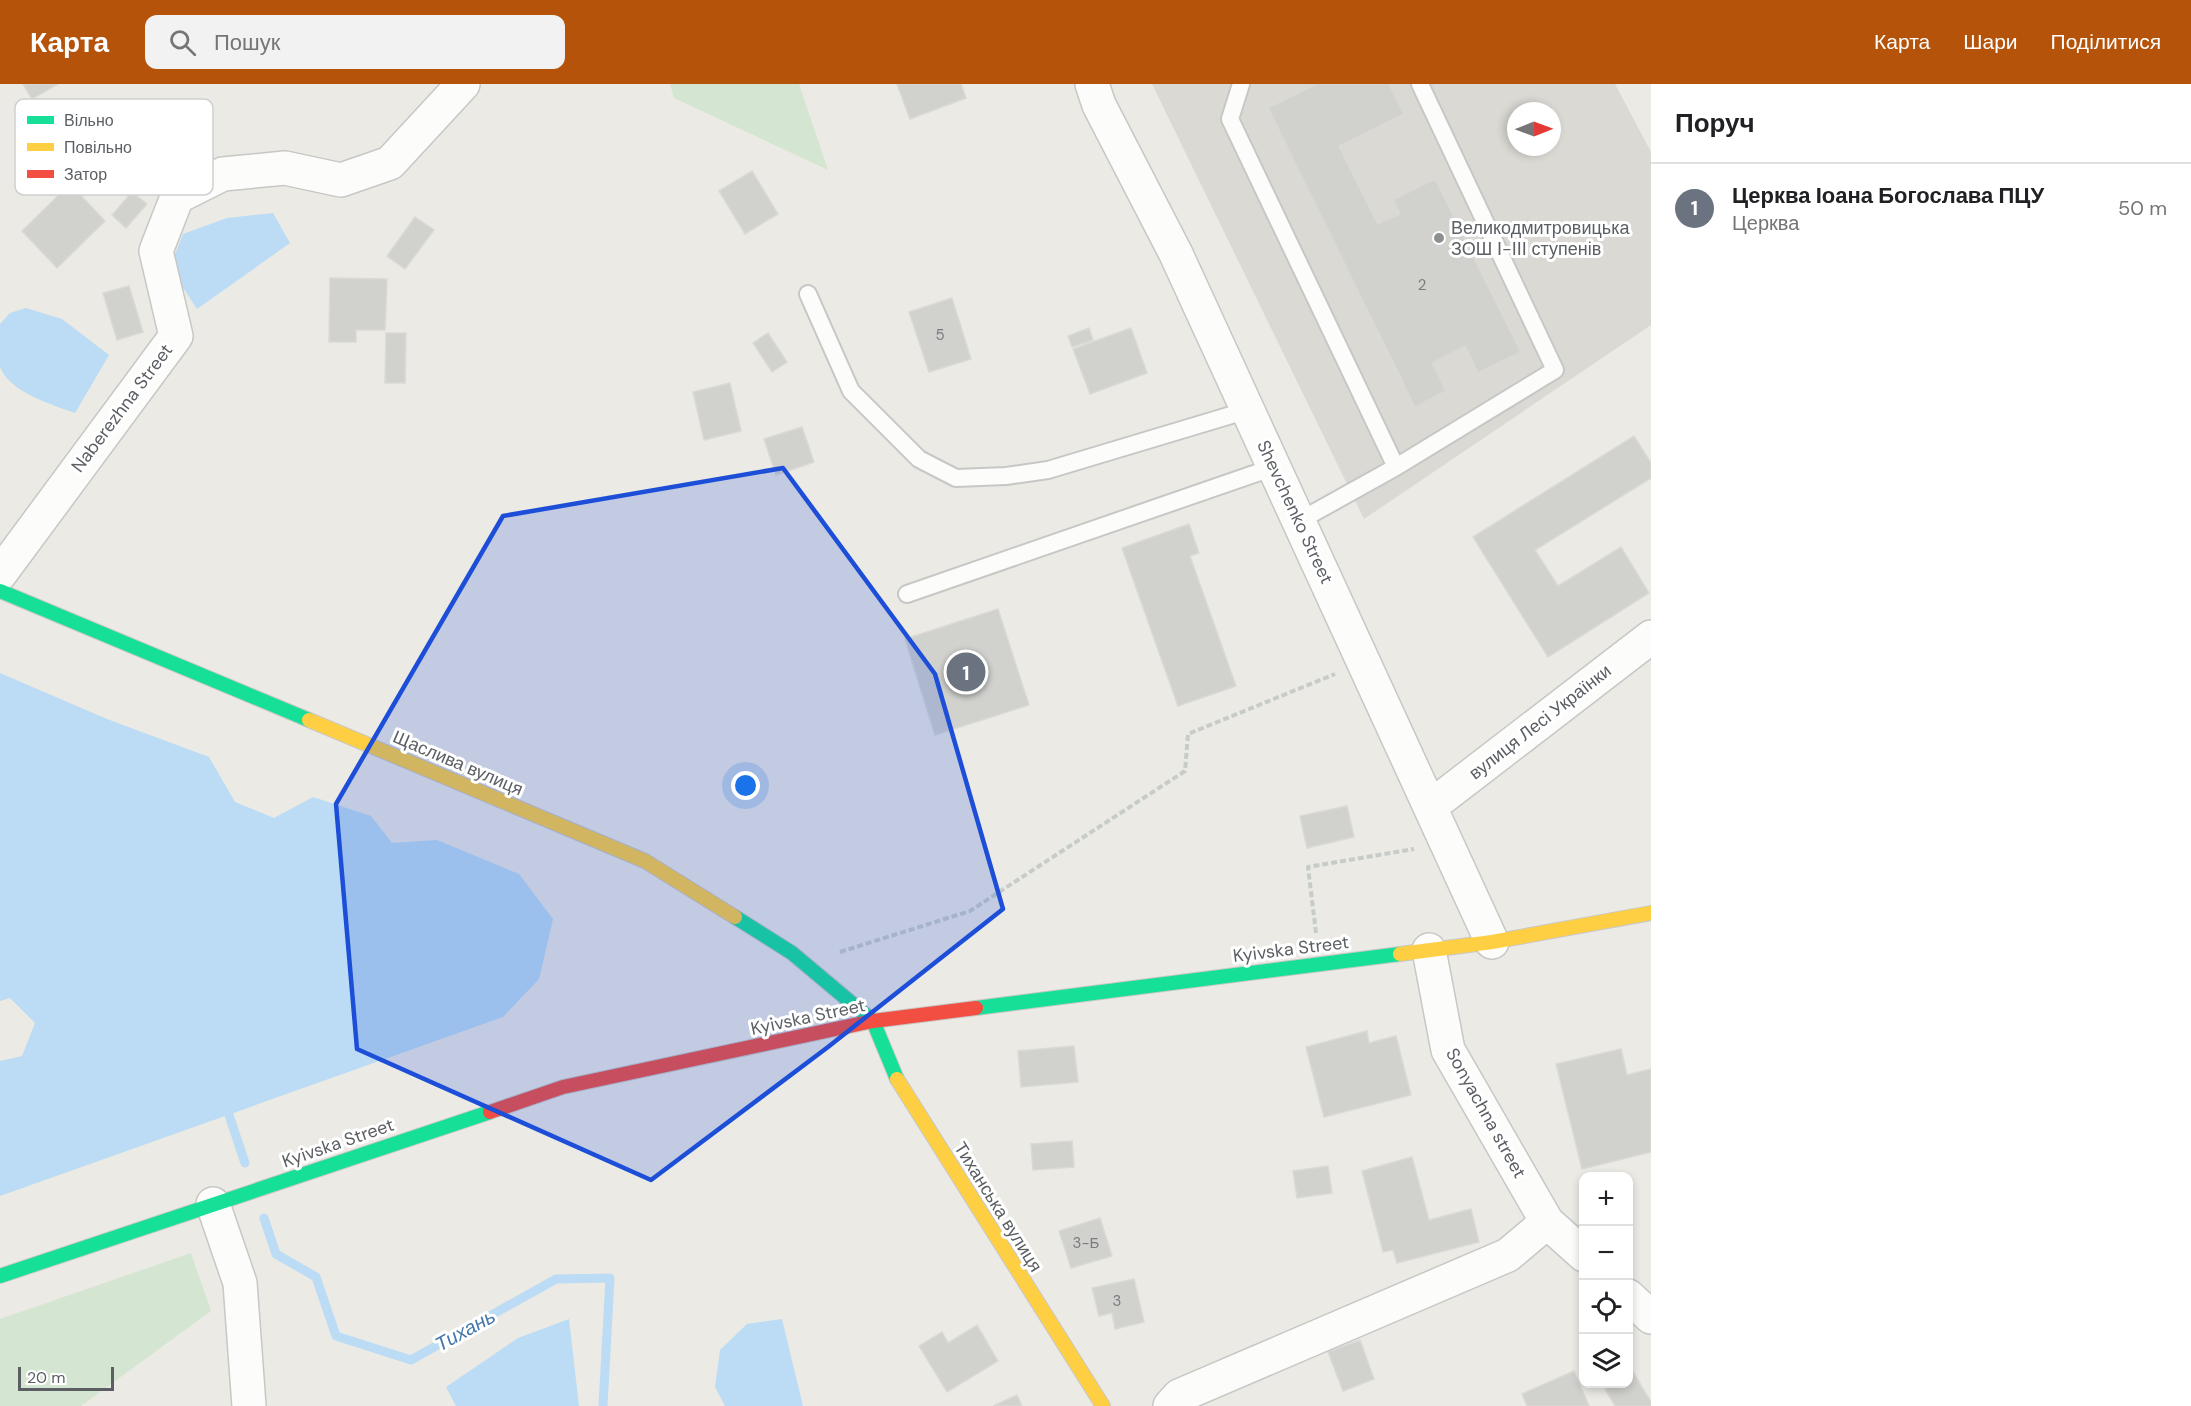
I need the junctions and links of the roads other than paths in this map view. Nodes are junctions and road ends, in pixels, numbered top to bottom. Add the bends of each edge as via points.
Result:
1 (463, 84) edge
2 (1092, 84) edge
3 (1241, 84) edge
4 (1420, 84) edge
5 (213, 179) edge
6 (181, 195) edge
7 (808, 294) dead end
8 (1248, 410) junction
9 (1274, 467) junction
10 (1396, 467) junction
11 (1299, 521) junction
12 (0, 574) edge
13 (0, 591) edge
14 (908, 594) dead end
15 (1651, 637) edge
16 (1430, 807) junction
17 (1651, 912) edge
18 (1492, 942) junction
19 (1429, 950) junction
20 (873, 1021) junction
21 (213, 1204) junction
22 (1547, 1222) junction
23 (1579, 1251) edge
24 (0, 1276) edge
25 (1633, 1300) edge
26 (1651, 1317) edge
27 (249, 1406) edge
28 (1103, 1406) edge
29 (1170, 1406) edge

1 - 5 street, Naberezhna Street via 390,163 341,180 285,168 223,174
2 - 8 street, Shevchenko Street
3 - 10 lane via 1230,119
4 - 10 lane via 1555,370
6 - 12 street, Naberezhna Street via 156,250 176,336
7 - 8 lane via 851,391 919,459 957,478 1048,470
8 - 9 street, Shevchenko Street
9 - 11 street, Shevchenko Street
9 - 14 lane
10 - 11 lane
11 - 16 street, Shevchenko Street
13 - 20 main road, Щаслива вулиця via 645,861 792,953
15 - 16 street, вулиця Лесі Українки
16 - 18 street, Shevchenko Street
17 - 18 main road, Kyivska Street
18 - 19 main road, Kyivska Street
19 - 20 main road, Kyivska Street
19 - 22 street, Sonyachna street via 1448,1050
20 - 21 main road, Kyivska Street via 563,1087
20 - 28 main road, Тиханська вулиця via 898,1083
21 - 24 main road, Kyivska Street
21 - 27 street via 240,1283
22 - 23 street, Sonyachna street
22 - 29 street via 1508,1255 1179,1396
25 - 26 street

